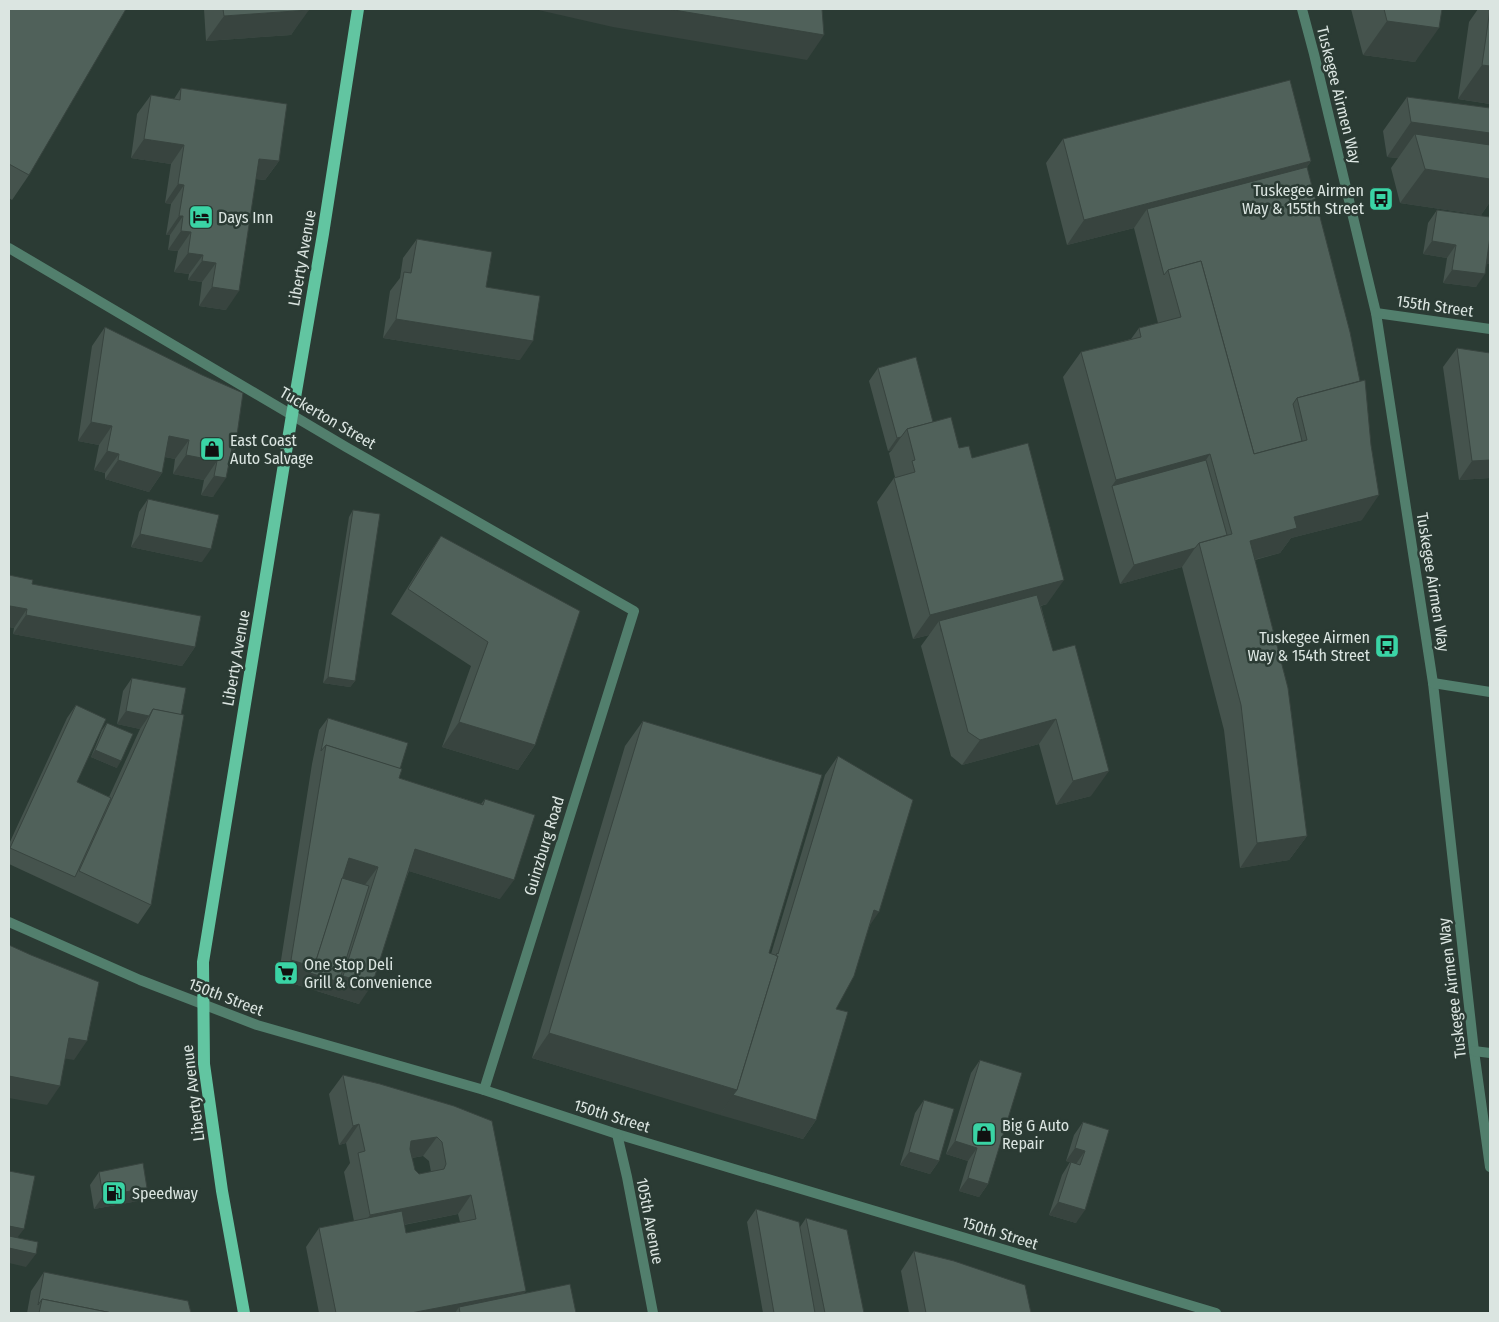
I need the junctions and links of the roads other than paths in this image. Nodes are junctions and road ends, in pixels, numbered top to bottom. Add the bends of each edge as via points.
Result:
1 (358, 9) edge
2 (1302, 9) edge
3 (9, 248) edge
4 (1376, 312) junction
5 (1490, 329) edge
6 (292, 415) junction
7 (634, 611) joint
8 (1433, 683) junction
9 (1490, 692) edge
10 (9, 922) edge
11 (205, 1004) junction
12 (1474, 1051) junction
13 (1490, 1053) edge
14 (484, 1090) junction
15 (617, 1134) junction
16 (1490, 1167) edge
17 (244, 1313) edge
18 (653, 1313) edge
19 (1216, 1313) edge

1 - 6 main road, Liberty Avenue
2 - 4 street, Tuskegee Airmen Way
3 - 6 street, Tuckerton Street
4 - 5 street, 155th Street
4 - 8 street, Tuskegee Airmen Way
6 - 7 street, Tuckerton Street
6 - 11 main road, Liberty Avenue via 204,962
7 - 14 street, Guinzburg Road
8 - 9 street
8 - 12 street, Tuskegee Airmen Way
10 - 11 street, 150th Street via 140,980
11 - 14 street, 150th Street via 257,1026
11 - 17 main road, Liberty Avenue via 204,1064
12 - 13 street
12 - 16 street, Tuskegee Airmen Way
14 - 15 street, 150th Street
15 - 18 street, 105th Avenue
15 - 19 street, 150th Street

